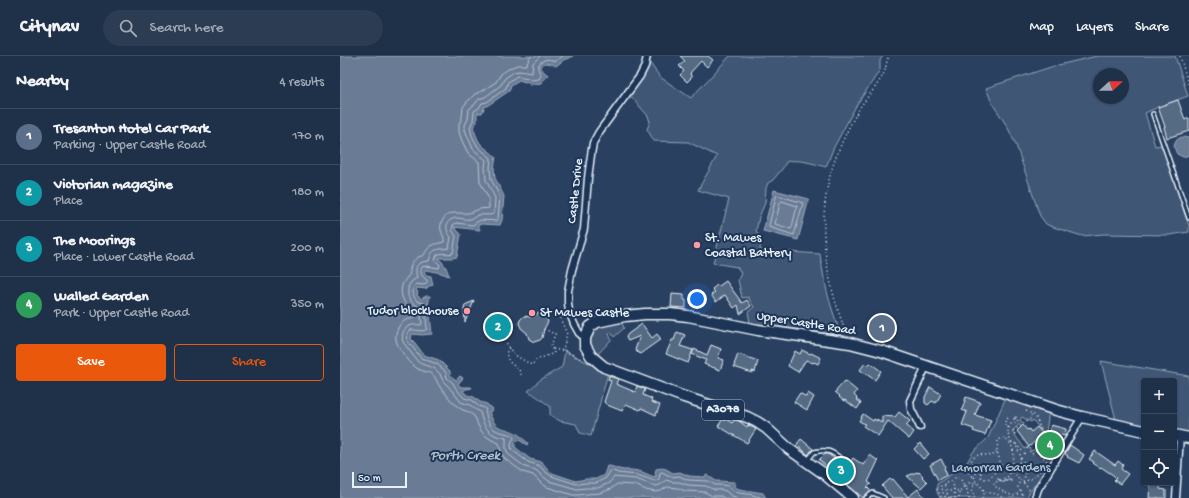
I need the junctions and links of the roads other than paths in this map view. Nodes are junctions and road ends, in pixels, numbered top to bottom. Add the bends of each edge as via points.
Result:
1 (647, 56) edge
2 (1153, 114) dead end
3 (1189, 218) edge
4 (585, 340) junction
5 (926, 367) junction
6 (1082, 417) junction
7 (920, 427) dead end
8 (1141, 430) edge
9 (1181, 436) edge
10 (840, 458) dead end
11 (807, 462) junction
12 (853, 498) edge
13 (866, 498) edge
14 (884, 498) edge
15 (1035, 498) edge
16 (1176, 498) edge

1 - 4 street, Castle Drive via 640,76 593,143 590,155 584,229 568,291 569,311
2 - 3 lane
4 - 5 main road, Upper Castle Road via 592,325 602,321 634,315 683,315 739,327 850,343
4 - 11 main road, A3078 via 586,349 604,367 752,419
5 - 6 main road, Upper Castle Road
5 - 7 street via 910,401
6 - 8 main road, Upper Castle Road
6 - 15 street
9 - 16 street
10 - 11 lane via 829,450 817,451
11 - 12 main road, A3078
13 - 14 lane via 872,492

